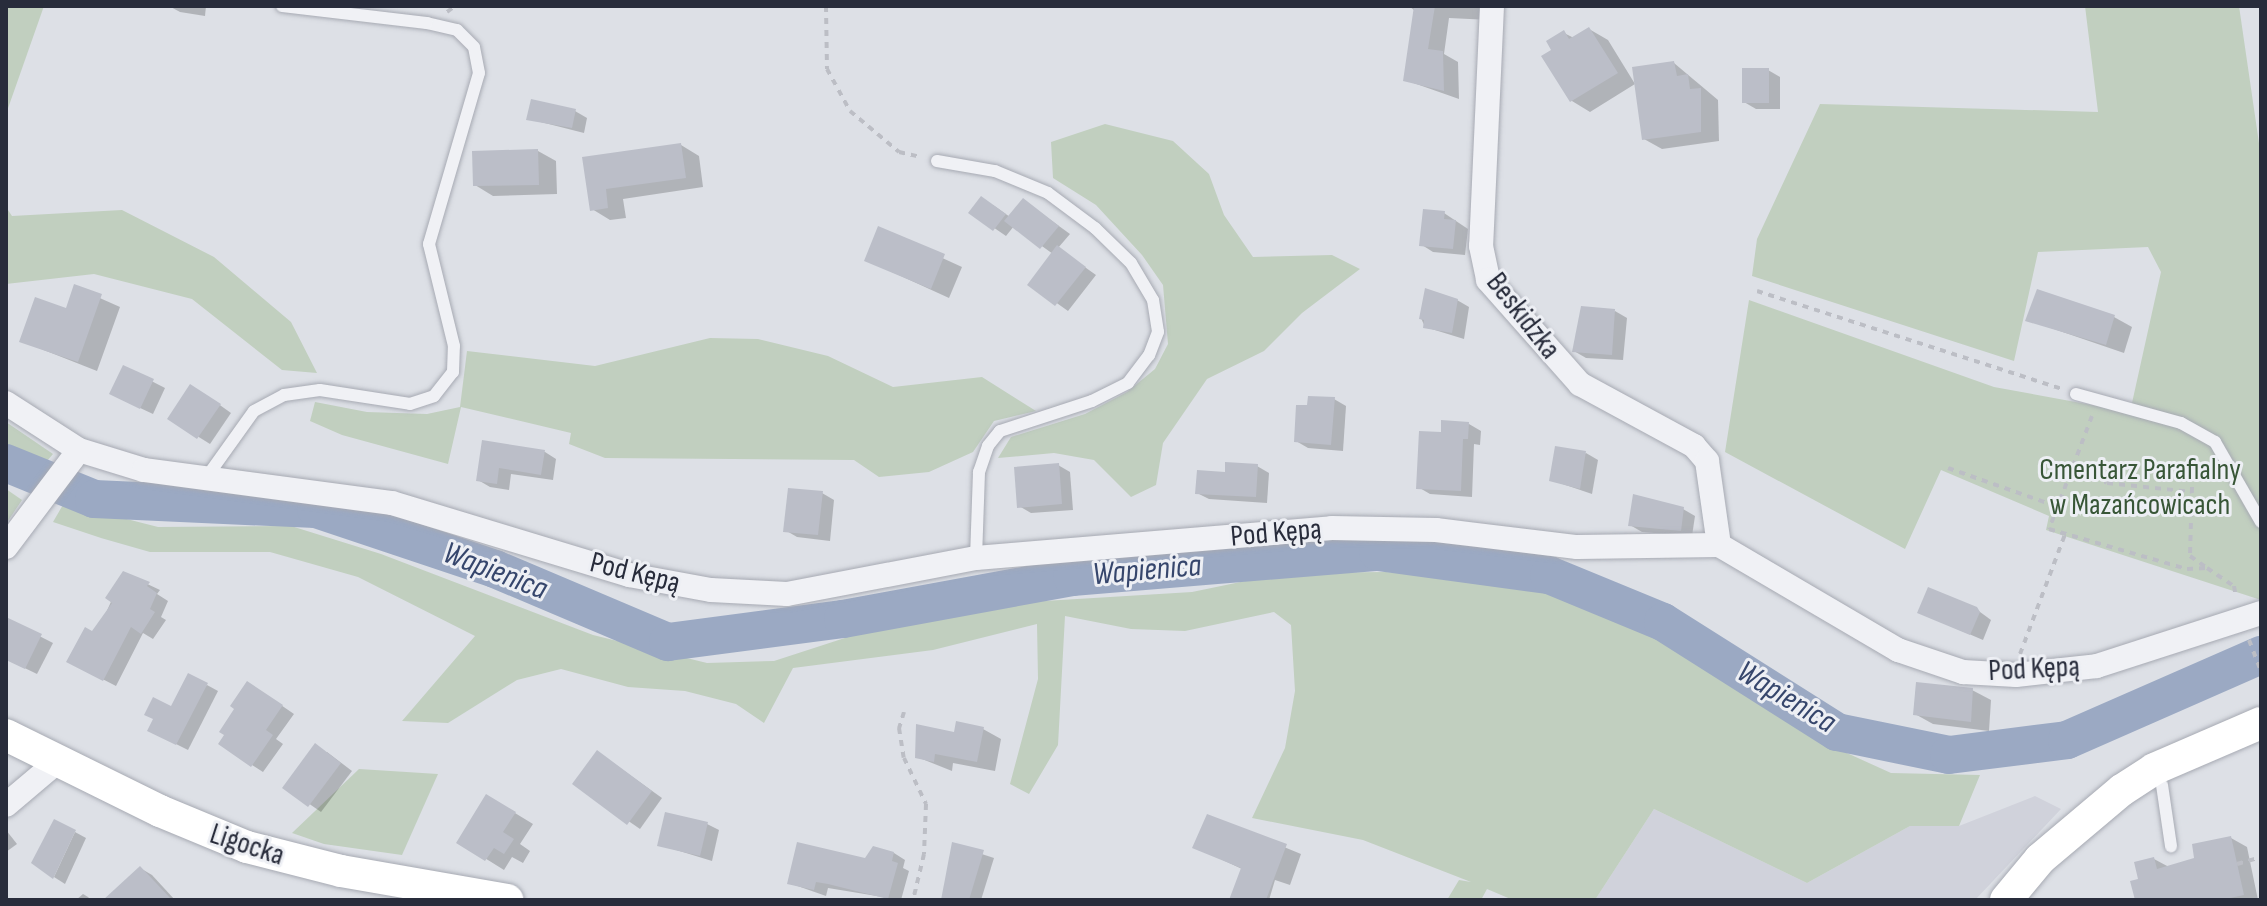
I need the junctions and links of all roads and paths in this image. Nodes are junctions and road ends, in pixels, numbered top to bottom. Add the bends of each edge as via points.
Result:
1 (282, 6) edge
2 (826, 6) edge
3 (1492, 6) edge
4 (937, 161) joint
5 (1757, 291) dead end
6 (2076, 394) junction
7 (6, 403) edge
8 (79, 450) junction
9 (2073, 465) junction
10 (1948, 468) dead end
11 (204, 481) junction
12 (2058, 507) junction
13 (2261, 522) edge
14 (2065, 534) junction
15 (1719, 545) junction
16 (6, 547) edge
17 (976, 558) junction
18 (2207, 568) junction
19 (2234, 586) dead end
20 (2252, 617) edge
21 (2261, 671) edge
22 (2012, 675) junction
23 (904, 712) dead end
24 (2261, 723) edge
25 (6, 735) edge
26 (58, 761) junction
27 (2162, 785) dead end
28 (6, 805) edge
29 (2171, 846) dead end
30 (2261, 857) edge
31 (2237, 864) dead end
32 (446, 895) edge
33 (507, 900) edge
34 (913, 900) edge
35 (2006, 900) edge

1 - 11 lane via 427,23 457,30 474,47 479,73 429,244 454,346 453,372 434,396 410,404 320,390 284,395 254,411
2 - 4 path via 827,69 850,111 899,152
3 - 15 street, Beskidzka via 1481,246 1488,280 1589,391 1694,446 1707,461
4 - 17 lane via 995,171 1048,193 1095,228 1131,263 1153,300 1158,332 1128,383 1092,401 1000,431 979,472
5 - 6 path
6 - 9 path via 2096,406
6 - 13 lane via 2181,423 2215,442
7 - 8 street, Pod Kępą
8 - 11 street, Pod Kępą
8 - 16 street
9 - 12 path
9 - 18 path via 2107,483 2192,490 2190,556
10 - 12 path
11 - 17 street, Pod Kępą via 392,503 629,575 711,590 787,594
12 - 14 path via 2049,529
14 - 18 path via 2187,569
14 - 22 path
15 - 17 street, Pod Kępą via 1577,547 1436,530 1332,528
15 - 22 street, Pod Kępą via 1898,650 1963,672
18 - 19 path
20 - 21 path
20 - 22 street, Pod Kępą via 2097,666
23 - 34 path via 899,728 904,758 926,804 924,854
24 - 35 street via 2154,769 2122,790 2040,859
25 - 26 street, Ligocka
26 - 28 street
26 - 32 street, Ligocka via 247,847
27 - 29 lane
30 - 31 path
32 - 33 street, Ligocka

